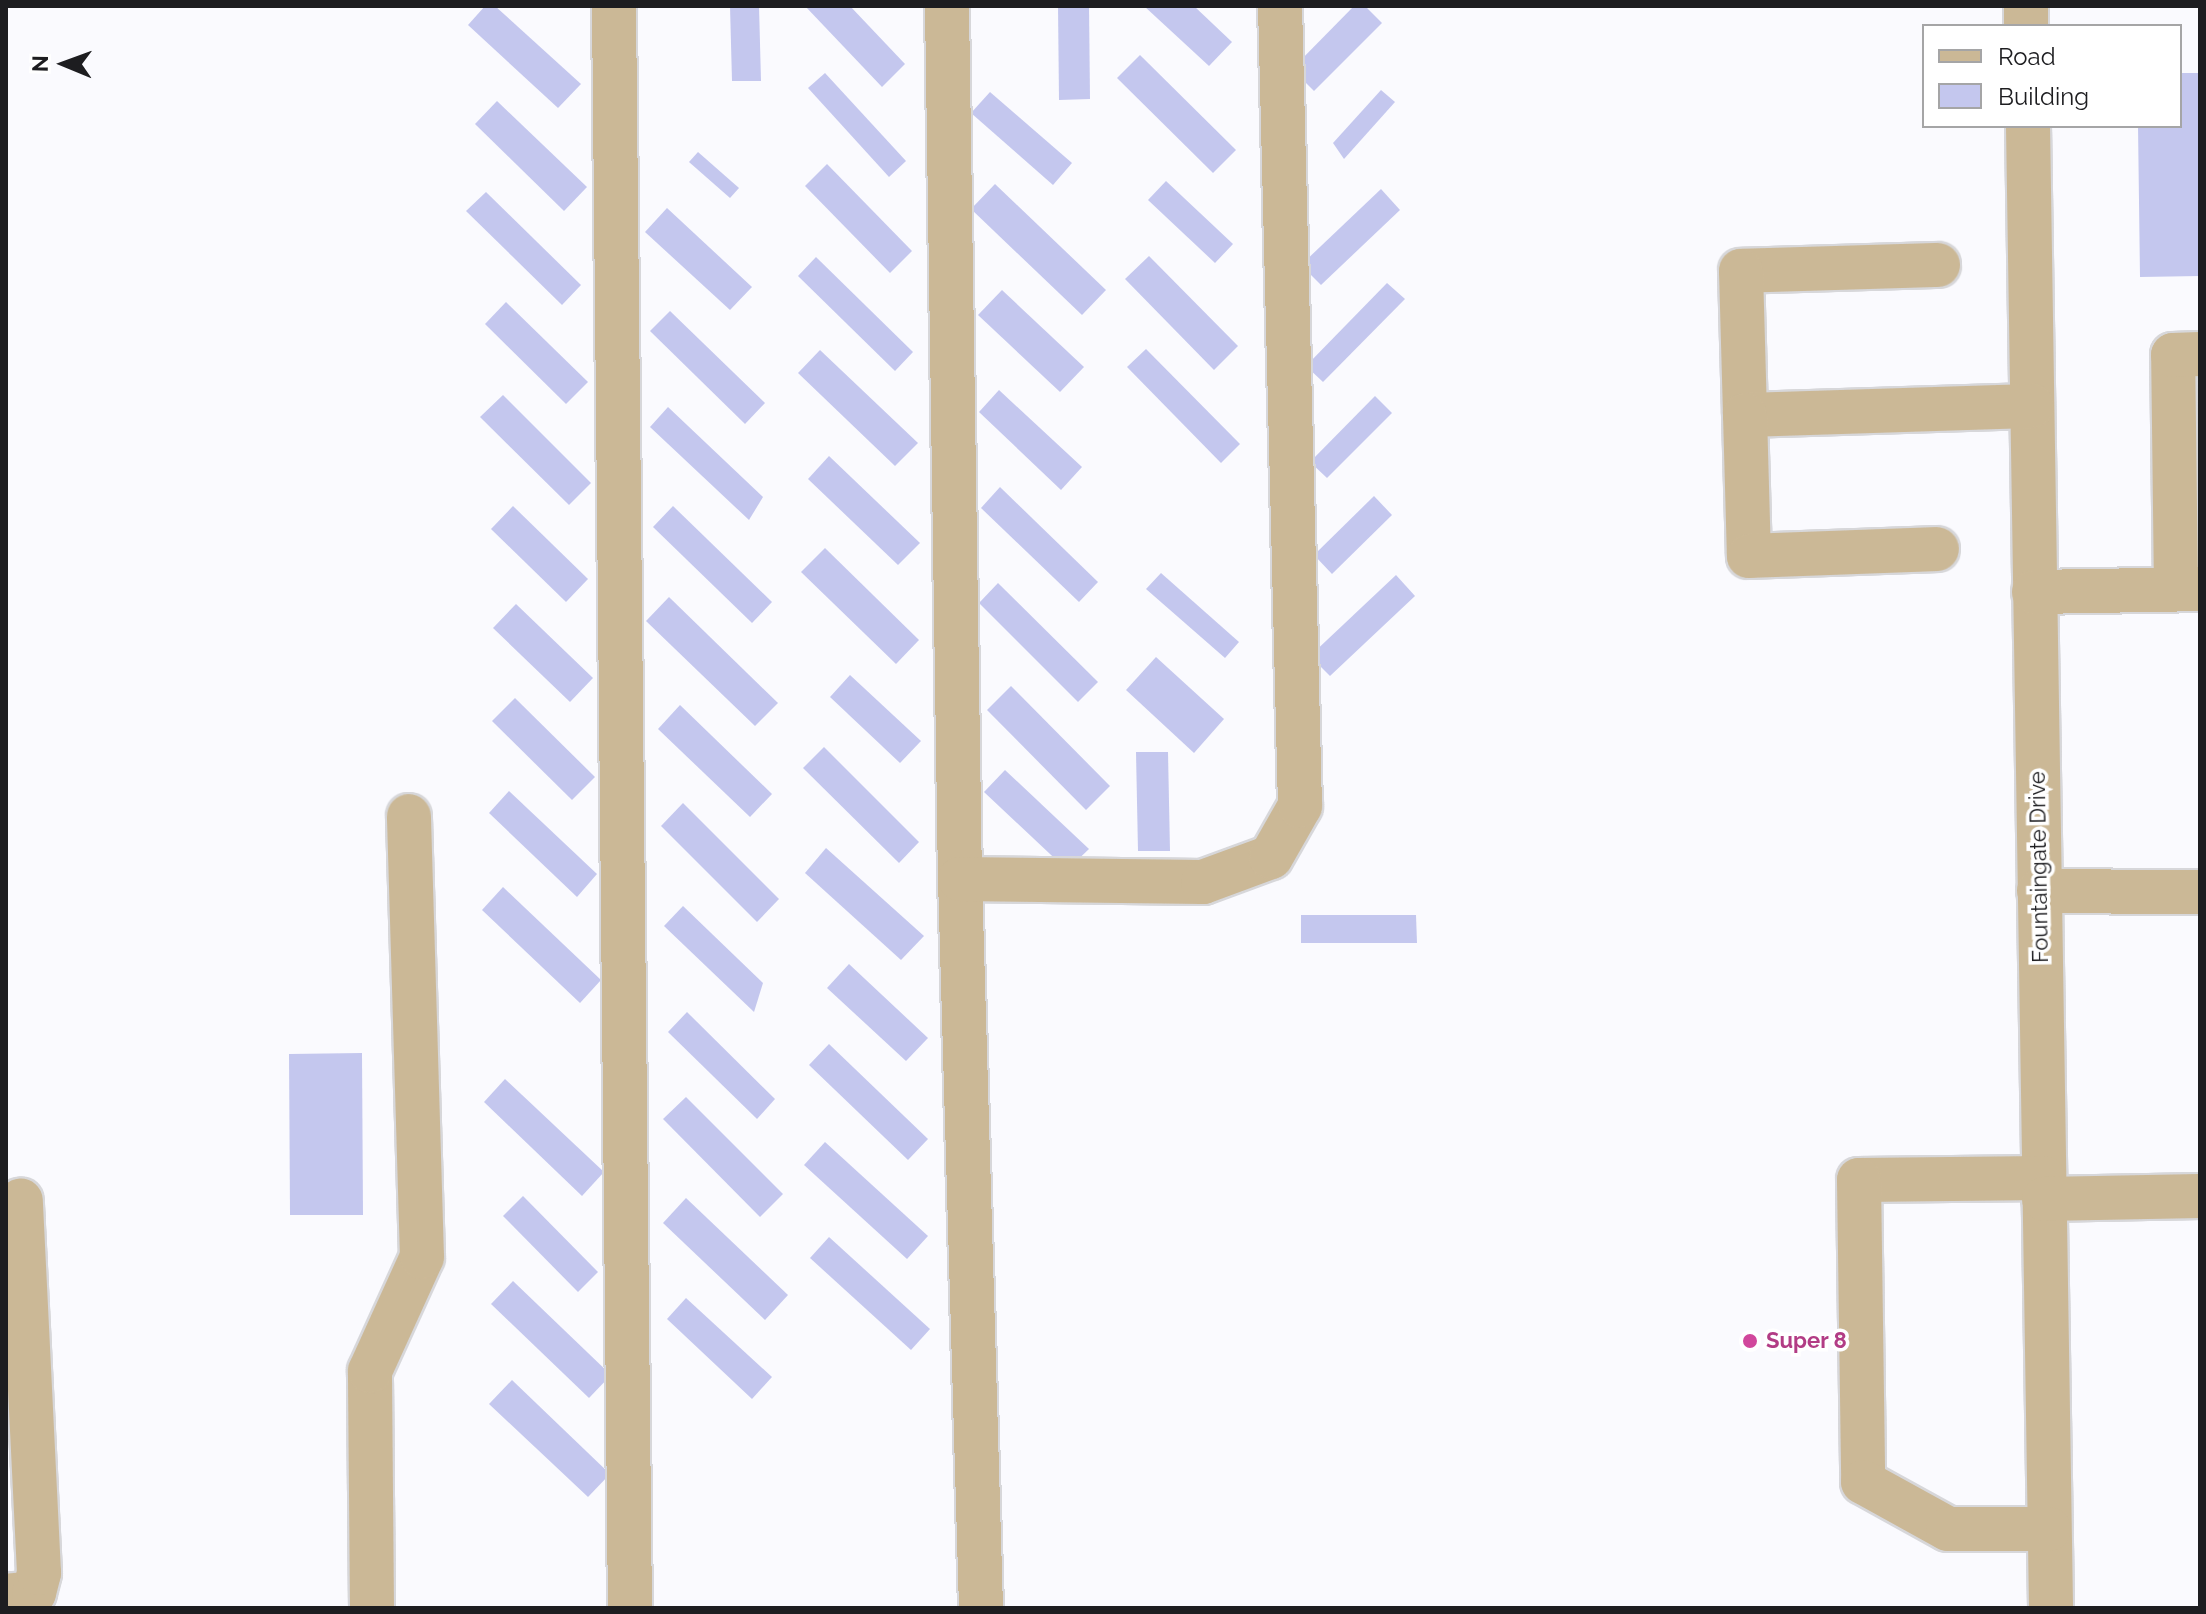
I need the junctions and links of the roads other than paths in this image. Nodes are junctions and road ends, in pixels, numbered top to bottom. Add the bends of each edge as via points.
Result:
1 (614, 6) edge
2 (947, 6) edge
3 (1280, 6) edge
4 (2028, 128) edge
5 (1938, 265) dead end
6 (2200, 354) edge
7 (2032, 406) junction
8 (1745, 415) junction
9 (1937, 549) dead end
10 (2188, 589) edge
11 (2034, 592) junction
12 (409, 816) dead end
13 (960, 879) junction
14 (2039, 891) junction
15 (2200, 892) edge
16 (2044, 1189) junction
17 (2200, 1196) edge
18 (21, 1200) dead end
19 (2049, 1529) junction
20 (6, 1596) edge
21 (372, 1608) edge
22 (630, 1608) edge
23 (981, 1608) edge
24 (2051, 1608) edge

1 - 22 street
2 - 13 street
3 - 13 street via 1300,806 1271,857 1203,882
4 - 7 street, Fountaingate Drive
5 - 8 street via 1741,271
6 - 10 street via 2173,355
7 - 8 street
7 - 11 street, Fountaingate Drive
8 - 9 street via 1749,556
10 - 11 street
11 - 14 street, Fountaingate Drive
12 - 21 street via 422,1257 370,1371
13 - 23 street
14 - 15 street
14 - 16 street, Fountaingate Drive
16 - 17 street
16 - 19 street, Fountaingate Drive
16 - 19 street via 1859,1180 1863,1482 1948,1529
18 - 20 street via 39,1573 34,1593
19 - 24 street, Fountaingate Drive

